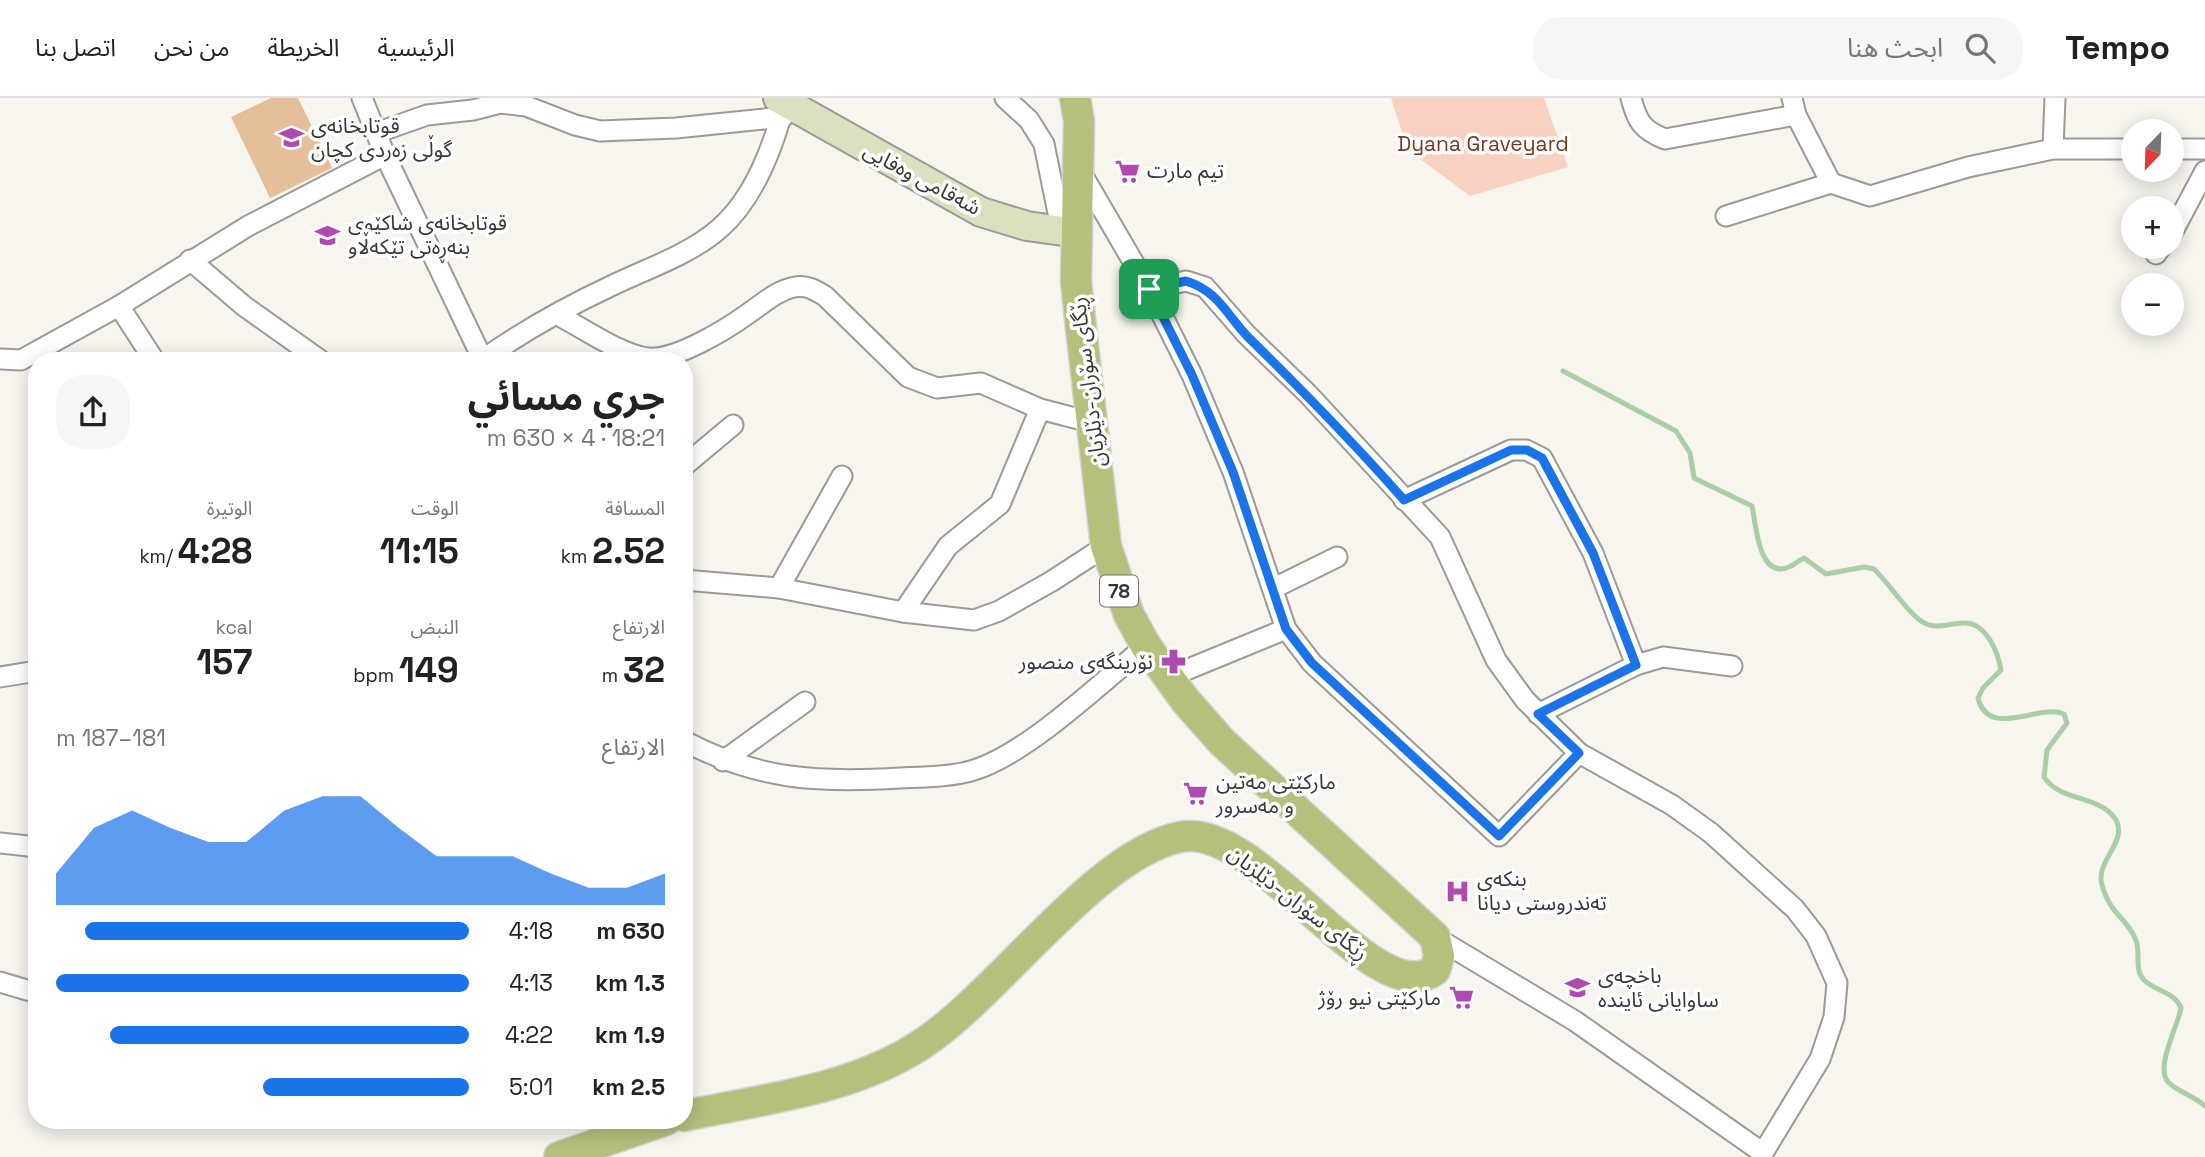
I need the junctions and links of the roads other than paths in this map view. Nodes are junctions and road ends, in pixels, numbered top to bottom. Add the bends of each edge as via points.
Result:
1 (362, 98) edge
2 (1005, 98) edge
3 (1631, 98) edge
4 (2055, 98) edge
5 (498, 101) edge
6 (538, 103) edge
7 (783, 104) edge
8 (1082, 106) edge
9 (1794, 107) edge
10 (376, 133) junction
11 (2053, 149) junction
12 (2121, 149) edge
13 (2184, 149) edge
14 (2205, 149) edge
15 (385, 155) junction
16 (1079, 168) junction
17 (2205, 171) edge
18 (1831, 183) junction
19 (2184, 210) edge
20 (1726, 216) dead end
21 (1077, 229) junction
22 (190, 260) junction
23 (1149, 289) junction
24 (119, 306) junction
25 (556, 314) junction
26 (36, 352) edge
27 (150, 352) edge
28 (309, 352) edge
29 (478, 352) edge
30 (495, 352) edge
31 (629, 352) edge
32 (676, 352) edge
33 (28, 356) edge
34 (0, 359) edge
35 (1040, 409) junction
36 (1094, 423) junction
37 (733, 425) dead end
38 (693, 458) edge
39 (842, 476) dead end
40 (1404, 500) junction
41 (1105, 546) junction
42 (1337, 557) dead end
43 (693, 581) edge
44 (779, 588) junction
45 (1274, 588) junction
46 (903, 612) junction
47 (1286, 629) junction
48 (1146, 646) junction
49 (1636, 665) junction
50 (1731, 666) dead end
51 (28, 672) edge
52 (0, 677) edge
53 (1169, 677) junction
54 (805, 702) dead end
55 (1538, 714) junction
56 (693, 746) edge
57 (1579, 753) junction
58 (723, 761) junction
59 (0, 843) edge
60 (28, 846) edge
61 (1435, 937) junction
62 (0, 982) edge
63 (28, 990) edge
64 (693, 1114) edge
65 (621, 1129) edge
66 (559, 1157) edge

1 - 10 street
2 - 21 street via 1029,120 1044,145 1058,213
3 - 9 street via 1637,121 1665,139
4 - 11 street
5 - 6 street
5 - 10 street via 473,110 427,115
6 - 7 street via 575,125 600,131 676,128
7 - 21 street, شەقامی وەفایی via 970,207 1027,226
7 - 25 street via 767,159 720,228 687,250
8 - 16 main road, ڕێگای سۆران-دێلزیان / 78
9 - 18 street
10 - 15 street
11 - 12 street
11 - 18 street via 1968,167 1870,196
13 - 14 street
15 - 22 street
15 - 29 street
16 - 21 main road, ڕێگای سۆران-دێلزیان / 78
16 - 23 street
17 - 19 street
18 - 20 street
21 - 36 main road, ڕێگای سۆران-دێلزیان / 78 via 1080,328
22 - 24 street
22 - 28 street
23 - 40 street via 1186,281 1205,287
23 - 45 street via 1233,472
24 - 26 street
24 - 27 street
25 - 30 street
25 - 31 street
32 - 35 street via 712,336 777,293 796,286 811,287 908,377 937,388 981,383
33 - 34 street
35 - 36 street
35 - 46 street via 1000,504 948,546
36 - 41 main road, ڕێگای سۆران-دێلزیان / 78
37 - 38 street
39 - 44 street
40 - 49 street via 1511,450 1527,450 1542,458 1593,553
40 - 55 street via 1440,537 1496,660
41 - 46 street via 999,611 974,620
41 - 48 main road, ڕێگای سۆران-دێلزیان / 78 via 1115,581
42 - 45 street
43 - 44 street
44 - 46 street
45 - 47 street
47 - 53 street
47 - 57 street via 1312,663 1499,836
48 - 53 main road, ڕێگای سۆران-دێلزیان / 78
48 - 58 street via 1013,751 974,770 847,781 788,776
49 - 50 street via 1663,657
49 - 55 street
51 - 52 street
53 - 61 main road, ڕێگای سۆران-دێلزیان / 78 via 1241,762
54 - 58 street
55 - 57 street
56 - 58 street
57 - 61 street via 1712,832 1795,909 1829,958 1837,983 1834,1017 1819,1059 1763,1153 1575,1021
59 - 60 street
61 - 64 main road, ڕێگای سۆران-دێلزیان via 1436,970 1418,978 1394,972 1356,950 1249,860 1202,836 1182,836 1116,867 979,998 921,1045 863,1075
62 - 63 street
65 - 66 main road

